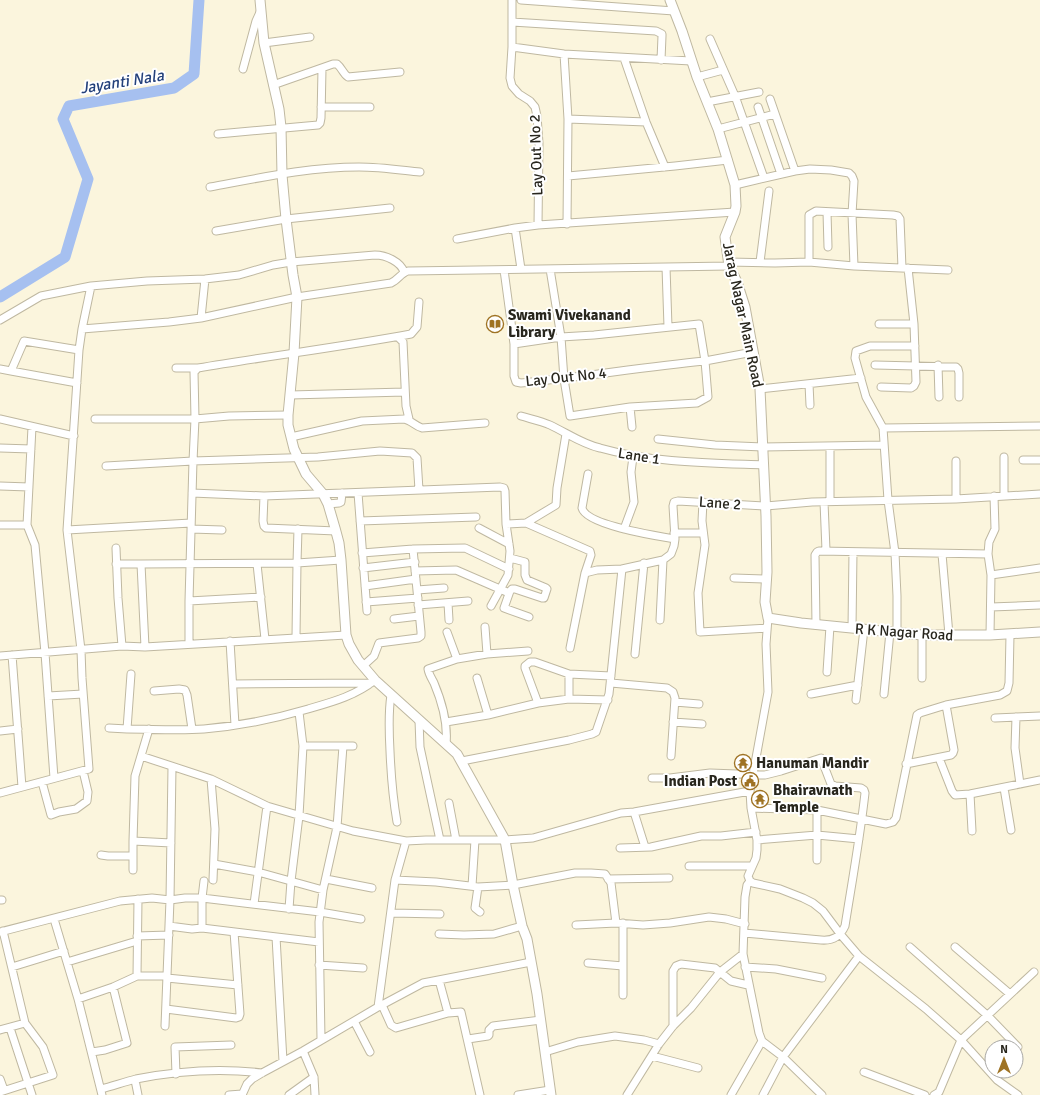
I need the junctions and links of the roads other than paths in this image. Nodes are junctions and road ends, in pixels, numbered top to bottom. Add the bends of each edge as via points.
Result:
1 (512, 0) edge
2 (521, 0) edge
3 (527, 0) edge
4 (670, 0) edge
5 (569, 2) edge
6 (621, 3) edge
7 (260, 4) edge
8 (674, 11) junction
9 (512, 22) junction
10 (310, 37) dead end
11 (710, 39) dead end
12 (264, 43) junction
13 (512, 47) junction
14 (564, 54) junction
15 (624, 58) junction
16 (661, 60) junction
17 (691, 62) junction
18 (243, 69) dead end
19 (322, 69) junction
20 (723, 70) junction
21 (400, 72) dead end
22 (697, 76) junction
23 (273, 85) junction
24 (759, 92) dead end
25 (735, 96) junction
26 (770, 99) dead end
27 (707, 102) junction
28 (370, 106) dead end
29 (321, 107) junction
30 (758, 107) dead end
31 (775, 114) junction
32 (761, 117) junction
33 (568, 119) junction
34 (646, 122) junction
35 (744, 122) junction
36 (281, 127) junction
37 (718, 129) junction
38 (218, 134) dead end
39 (728, 160) junction
40 (665, 167) junction
41 (795, 171) junction
42 (420, 172) dead end
43 (781, 174) junction
44 (282, 175) junction
45 (568, 176) junction
46 (764, 178) junction
47 (735, 185) junction
48 (210, 187) dead end
49 (769, 191) dead end
50 (390, 208) dead end
51 (735, 212) junction
52 (827, 212) junction
53 (852, 214) junction
54 (286, 219) junction
55 (567, 224) junction
56 (538, 225) junction
57 (515, 228) junction
58 (216, 231) dead end
59 (457, 239) dead end
60 (828, 247) dead end
61 (291, 262) junction
62 (760, 262) junction
63 (809, 262) junction
64 (729, 264) junction
65 (854, 266) junction
66 (666, 267) junction
67 (905, 268) junction
68 (550, 269) junction
69 (504, 270) junction
70 (521, 270) junction
71 (948, 270) dead end
72 (406, 271) junction
73 (205, 279) junction
74 (91, 286) junction
75 (297, 297) junction
76 (419, 302) dead end
77 (201, 318) junction
78 (0, 320) edge
79 (879, 324) dead end
80 (914, 324) junction
81 (668, 327) junction
82 (82, 329) junction
83 (401, 336) junction
84 (561, 337) junction
85 (514, 344) junction
86 (915, 346) junction
87 (79, 350) junction
88 (753, 352) junction
89 (294, 353) junction
90 (704, 361) junction
91 (875, 365) dead end
92 (915, 366) junction
93 (938, 366) junction
94 (176, 368) dead end
95 (198, 368) junction
96 (0, 369) edge
97 (11, 371) junction
98 (861, 378) junction
99 (564, 379) junction
100 (77, 383) junction
101 (809, 384) junction
102 (881, 387) dead end
103 (760, 390) junction
104 (405, 392) junction
105 (290, 395) junction
106 (939, 397) dead end
107 (959, 397) dead end
108 (810, 405) dead end
109 (630, 408) junction
110 (288, 415) junction
111 (521, 416) dead end
112 (0, 419) edge
113 (195, 419) junction
114 (409, 419) junction
115 (95, 420) dead end
116 (485, 423) dead end
117 (1040, 426) edge
118 (32, 427) junction
119 (632, 427) dead end
120 (883, 428) junction
121 (566, 434) junction
122 (74, 436) junction
123 (291, 437) junction
124 (658, 439) dead end
125 (884, 445) junction
126 (830, 446) junction
127 (763, 447) junction
128 (0, 448) edge
129 (31, 449) junction
130 (299, 457) junction
131 (633, 457) junction
132 (1004, 457) dead end
133 (1023, 460) dead end
134 (1040, 460) edge
135 (956, 461) dead end
136 (193, 462) junction
137 (764, 465) junction
138 (106, 466) dead end
139 (588, 474) dead end
140 (0, 486) edge
141 (29, 487) junction
142 (420, 490) junction
143 (192, 493) junction
144 (342, 493) junction
145 (358, 493) junction
146 (323, 494) junction
147 (1040, 494) edge
148 (264, 496) junction
149 (994, 496) junction
150 (1004, 496) junction
151 (956, 499) junction
152 (888, 500) junction
153 (703, 502) junction
154 (827, 502) junction
155 (328, 504) junction
156 (766, 506) junction
157 (476, 517) dead end
158 (360, 521) junction
159 (526, 523) junction
160 (0, 524) edge
161 (511, 524) junction
162 (27, 525) junction
163 (191, 526) junction
164 (479, 528) dead end
165 (67, 530) junction
166 (222, 530) dead end
167 (298, 530) junction
168 (624, 530) junction
169 (336, 531) junction
170 (703, 533) junction
171 (674, 536) junction
172 (509, 544) junction
173 (116, 548) dead end
174 (413, 549) junction
175 (826, 550) junction
176 (853, 552) junction
177 (362, 553) junction
178 (895, 553) junction
179 (942, 554) junction
180 (988, 554) junction
181 (514, 559) junction
182 (341, 560) junction
183 (663, 560) junction
184 (414, 562) junction
185 (298, 563) junction
186 (644, 563) junction
187 (116, 564) junction
188 (141, 564) junction
189 (190, 564) junction
190 (257, 564) junction
191 (363, 568) junction
192 (622, 568) junction
193 (1040, 568) edge
194 (508, 569) junction
195 (415, 571) junction
196 (585, 573) junction
197 (991, 574) junction
198 (734, 578) dead end
199 (416, 579) junction
200 (767, 579) junction
201 (365, 586) junction
202 (444, 588) dead end
203 (504, 591) junction
204 (261, 597) junction
205 (418, 598) junction
206 (189, 601) junction
207 (468, 601) dead end
208 (366, 602) junction
209 (448, 603) junction
210 (1040, 604) edge
211 (491, 606) dead end
212 (991, 607) junction
213 (367, 611) dead end
214 (419, 616) junction
215 (529, 616) dead end
216 (768, 618) junction
217 (394, 619) dead end
218 (449, 620) dead end
219 (660, 620) dead end
220 (816, 625) junction
221 (830, 626) junction
222 (485, 627) dead end
223 (767, 628) junction
224 (852, 628) junction
225 (864, 629) junction
226 (447, 632) dead end
227 (893, 632) junction
228 (1040, 632) edge
229 (346, 635) junction
230 (922, 635) junction
231 (949, 635) junction
232 (990, 635) junction
233 (1010, 635) junction
234 (296, 637) junction
235 (265, 639) junction
236 (230, 641) junction
237 (189, 644) junction
238 (122, 646) junction
239 (144, 647) junction
240 (570, 648) dead end
241 (0, 649) edge
242 (81, 650) junction
243 (528, 651) dead end
244 (45, 653) junction
245 (487, 654) junction
246 (636, 654) dead end
247 (12, 655) junction
248 (0, 656) edge
249 (457, 659) junction
250 (363, 666) junction
251 (827, 672) dead end
252 (131, 674) dead end
253 (570, 674) junction
254 (476, 678) dead end
255 (922, 678) dead end
256 (611, 680) junction
257 (374, 682) junction
258 (234, 684) junction
259 (858, 685) junction
260 (154, 691) dead end
261 (83, 694) junction
262 (810, 694) dead end
263 (884, 694) dead end
264 (391, 695) junction
265 (48, 696) junction
266 (569, 699) junction
267 (608, 700) junction
268 (856, 700) dead end
269 (675, 702) junction
270 (538, 703) junction
271 (698, 704) dead end
272 (946, 706) junction
273 (299, 712) junction
274 (488, 715) junction
275 (1040, 716) edge
276 (1016, 717) junction
277 (996, 718) dead end
278 (419, 720) junction
279 (446, 722) junction
280 (673, 722) junction
281 (702, 724) dead end
282 (235, 725) junction
283 (109, 728) dead end
284 (127, 728) junction
285 (18, 729) junction
286 (148, 729) junction
287 (192, 729) junction
288 (0, 731) edge
289 (446, 744) junction
290 (303, 746) junction
291 (343, 746) junction
292 (353, 746) dead end
293 (142, 756) junction
294 (671, 756) dead end
295 (939, 758) junction
296 (462, 761) junction
297 (906, 764) junction
298 (172, 767) junction
299 (83, 771) junction
300 (752, 774) junction
301 (54, 778) junction
302 (652, 778) dead end
303 (211, 779) junction
304 (1040, 780) edge
305 (42, 782) junction
306 (1020, 784) junction
307 (22, 787) junction
308 (1004, 788) junction
309 (750, 791) junction
310 (0, 793) edge
311 (970, 794) junction
312 (449, 803) dead end
313 (267, 806) junction
314 (751, 808) junction
315 (817, 810) junction
316 (634, 812) junction
317 (300, 816) junction
318 (862, 818) junction
319 (397, 822) dead end
320 (337, 827) junction
321 (1011, 830) dead end
322 (972, 831) dead end
323 (756, 832) junction
324 (817, 835) junction
325 (859, 839) junction
326 (440, 840) junction
327 (456, 840) junction
328 (475, 840) junction
329 (506, 840) junction
330 (757, 840) junction
331 (133, 841) junction
332 (406, 841) junction
333 (171, 843) junction
334 (645, 847) junction
335 (620, 848) dead end
336 (100, 855) dead end
337 (133, 856) junction
338 (817, 860) dead end
339 (214, 864) junction
340 (689, 866) dead end
341 (752, 866) junction
342 (133, 870) dead end
343 (258, 872) junction
344 (608, 878) junction
345 (669, 878) dead end
346 (326, 879) junction
347 (213, 880) dead end
348 (395, 880) junction
349 (204, 881) dead end
350 (291, 881) junction
351 (750, 881) junction
352 (513, 885) junction
353 (475, 886) junction
354 (372, 888) dead end
355 (323, 890) junction
356 (202, 898) junction
357 (138, 899) junction
358 (170, 900) junction
359 (254, 904) junction
360 (289, 909) junction
361 (320, 912) junction
362 (480, 912) dead end
363 (392, 913) junction
364 (440, 914) dead end
365 (54, 919) junction
366 (361, 919) dead end
367 (620, 922) junction
368 (744, 924) junction
369 (576, 925) dead end
370 (169, 926) junction
371 (522, 926) junction
372 (202, 928) junction
373 (1, 932) edge
374 (234, 932) junction
375 (744, 932) junction
376 (439, 934) dead end
377 (169, 935) junction
378 (840, 935) junction
379 (276, 937) junction
380 (137, 938) junction
381 (319, 942) junction
382 (910, 947) dead end
383 (955, 947) dead end
384 (64, 951) junction
385 (743, 954) junction
386 (859, 956) junction
387 (67, 962) junction
388 (532, 962) junction
389 (588, 963) dead end
390 (319, 965) junction
391 (623, 966) junction
392 (12, 967) junction
393 (745, 967) junction
394 (363, 968) dead end
395 (720, 972) junction
396 (1034, 972) dead end
397 (137, 976) junction
398 (167, 977) junction
399 (822, 978) dead end
400 (439, 980) junction
401 (748, 985) junction
402 (238, 986) junction
403 (113, 987) junction
404 (1010, 994) junction
405 (623, 995) dead end
406 (78, 999) junction
407 (380, 1006) junction
408 (166, 1009) junction
409 (448, 1013) junction
410 (987, 1015) junction
411 (541, 1020) junction
412 (354, 1021) junction
413 (25, 1023) junction
414 (165, 1026) dead end
415 (673, 1026) junction
416 (10, 1028) junction
417 (0, 1030) edge
418 (468, 1039) junction
419 (1010, 1039) edge
420 (320, 1040) junction
421 (961, 1040) junction
422 (762, 1041) junction
423 (659, 1044) junction
424 (231, 1045) dead end
425 (302, 1051) junction
426 (92, 1052) junction
427 (370, 1052) dead end
428 (545, 1052) junction
429 (652, 1056) junction
430 (783, 1057) junction
431 (283, 1061) junction
432 (698, 1068) dead end
433 (864, 1072) dead end
434 (262, 1073) junction
435 (176, 1074) junction
436 (314, 1077) junction
437 (0, 1079) edge
438 (135, 1080) junction
439 (28, 1082) junction
440 (2, 1091) edge
441 (102, 1092) edge
442 (551, 1092) edge
443 (32, 1095) edge
444 (138, 1095) edge
445 (230, 1095) edge
446 (242, 1095) edge
447 (289, 1095) edge
448 (314, 1095) edge
449 (480, 1095) edge
450 (518, 1095) edge
451 (627, 1095) edge
452 (731, 1095) edge
453 (763, 1095) edge
454 (822, 1095) edge
455 (925, 1095) edge
456 (934, 1095) edge
457 (1018, 1095) edge

1 - 9 street
2 - 3 street
3 - 5 street
4 - 8 main road, Jarag Nagar Main Road
5 - 6 street
6 - 8 street
7 - 12 main road
7 - 18 street
8 - 17 main road, Jarag Nagar Main Road
9 - 13 street
9 - 16 street via 656,31 662,34
10 - 12 street
11 - 20 street
12 - 23 main road
13 - 14 street
13 - 56 street, Lay Out No 2 via 512,86 530,101 537,116
14 - 15 street
14 - 33 street
15 - 16 street
15 - 34 street
16 - 17 street
17 - 22 main road, Jarag Nagar Main Road
19 - 21 street via 337,64 348,77
19 - 23 street
19 - 29 street
20 - 22 street
20 - 25 street
22 - 27 main road, Jarag Nagar Main Road
23 - 36 main road
24 - 25 street
25 - 27 street
25 - 35 street
26 - 31 street
27 - 37 main road, Jarag Nagar Main Road
28 - 29 street
29 - 36 street via 318,125
30 - 32 street
31 - 32 street
31 - 41 street
32 - 35 street
32 - 43 street
33 - 34 street
33 - 45 street
34 - 40 street
35 - 37 street
35 - 46 street
36 - 38 street
36 - 44 main road
37 - 39 main road, Jarag Nagar Main Road
39 - 40 street
39 - 47 main road, Jarag Nagar Main Road
40 - 45 street
41 - 43 street
41 - 53 street via 820,169 849,173 854,181
42 - 44 street via 360,167
43 - 46 street
44 - 48 street
44 - 54 main road
45 - 55 street
46 - 47 street
47 - 51 main road, Jarag Nagar Main Road
49 - 62 street
50 - 54 street
51 - 55 street
51 - 64 main road, Jarag Nagar Main Road via 725,237
52 - 53 street
52 - 60 street
52 - 63 street via 816,211 809,215
53 - 65 street
53 - 67 street via 899,217
54 - 58 street
54 - 61 main road
55 - 56 street
56 - 57 street
57 - 59 street
57 - 70 street
61 - 72 street via 381,255
61 - 73 street via 239,275
61 - 75 main road
62 - 63 street
62 - 64 street
63 - 65 street
64 - 66 street
64 - 88 main road, Jarag Nagar Main Road via 745,307
65 - 67 street
66 - 68 street
66 - 81 street
67 - 71 street
67 - 80 street
68 - 70 street
68 - 84 street
69 - 70 street
69 - 72 street
69 - 85 street, Lay Out No 4
72 - 75 street via 391,283
73 - 74 street
73 - 77 street
74 - 78 street via 41,296
74 - 82 street
75 - 77 street
75 - 89 main road
76 - 83 street via 417,327 412,334
77 - 82 street
79 - 80 street
80 - 86 street
81 - 84 street
81 - 90 street via 700,324
82 - 87 street
83 - 89 street
83 - 104 street
84 - 85 street
84 - 99 street
85 - 99 street, Lay Out No 4 via 516,382 521,384
86 - 92 street
86 - 98 street via 870,346 856,351
87 - 97 street via 24,341
87 - 100 street
88 - 90 street, Lay Out No 4
88 - 103 main road, Jarag Nagar Main Road
89 - 95 street
89 - 105 main road
90 - 99 street, Lay Out No 4
90 - 109 street via 708,397 697,403
91 - 92 street
92 - 93 street
92 - 102 street via 916,382 911,388
93 - 106 street
93 - 107 street via 958,369
94 - 95 street
95 - 113 street via 194,372
96 - 97 street
97 - 100 street
98 - 101 street
98 - 120 street via 866,398
99 - 109 street via 570,416
100 - 122 street
101 - 103 street
101 - 108 street
103 - 127 main road, Jarag Nagar Main Road
104 - 105 street
104 - 114 street
105 - 110 main road
109 - 119 street
110 - 113 street
110 - 123 main road
111 - 121 street, Lane 1 via 550,425
112 - 118 street
113 - 115 street
113 - 136 street
114 - 116 street via 422,428
114 - 123 street via 362,422
117 - 120 street
118 - 122 street
118 - 129 street
120 - 125 street
121 - 131 street, Lane 1 via 598,448
121 - 159 street via 556,505
122 - 165 street
123 - 130 main road via 294,450
124 - 127 street
125 - 126 street
125 - 152 street
126 - 127 street
126 - 154 street
127 - 137 main road, Jarag Nagar Main Road
128 - 129 street
129 - 141 street
130 - 136 street
130 - 142 street via 380,451 412,452 417,458
130 - 146 main road via 306,474
131 - 137 street, Lane 1 via 682,462
131 - 168 street via 631,472 634,502
132 - 150 street
133 - 134 street
135 - 151 street
136 - 138 street
136 - 143 street
137 - 156 main road, Jarag Nagar Main Road
139 - 168 street via 583,512
140 - 141 street
141 - 162 street
142 - 145 street
142 - 161 street via 504,488
143 - 148 street
143 - 163 street
144 - 145 street
144 - 146 street
144 - 155 street via 341,502
145 - 158 street
146 - 148 street
146 - 155 main road
147 - 150 street, Lane 2
148 - 167 street via 264,526
149 - 150 street, Lane 2
149 - 151 street, Lane 2
149 - 180 street via 995,529
151 - 152 street, Lane 2
152 - 154 street, Lane 2
152 - 178 street
153 - 156 street, Lane 2
153 - 170 street
153 - 171 street, Lane 2 via 674,502
154 - 156 street, Lane 2
154 - 175 street
155 - 169 main road
156 - 200 main road, Jarag Nagar Main Road
157 - 158 street
158 - 177 street
159 - 161 street
159 - 196 street via 590,551 592,555
160 - 162 street
161 - 172 street
162 - 244 street via 35,545
163 - 165 street
163 - 166 street
163 - 189 street
164 - 172 street
165 - 242 street
167 - 169 street
167 - 185 street
168 - 171 street
169 - 182 main road
170 - 171 street
170 - 223 street via 705,545 698,593 700,632
171 - 183 street via 671,554
172 - 181 street
173 - 187 street
174 - 177 street
174 - 184 street
174 - 194 street via 465,548
175 - 176 street
175 - 220 street via 815,555
176 - 178 street
176 - 224 street
177 - 191 street
178 - 179 street
178 - 227 street via 897,596
179 - 180 street
179 - 231 street
180 - 197 street
181 - 194 street
181 - 203 street via 525,562 526,580 546,588 546,596 542,598 515,589
182 - 185 street
182 - 229 main road
183 - 186 street
183 - 219 street
184 - 191 street
184 - 195 street
185 - 190 street
185 - 234 street
186 - 192 street
186 - 246 street
187 - 188 street
187 - 238 street
188 - 189 street
188 - 239 street
189 - 190 street
189 - 206 street
190 - 204 street
191 - 201 street
192 - 196 street
192 - 256 street
193 - 197 street
194 - 203 street
195 - 199 street
195 - 203 street via 456,570
196 - 240 street
197 - 212 street
198 - 200 street
199 - 201 street
199 - 205 street
200 - 216 main road, Jarag Nagar Main Road via 765,602
201 - 208 street
202 - 205 street
203 - 211 street
203 - 215 street via 504,608
204 - 206 street
204 - 235 street
205 - 208 street
205 - 209 street
205 - 214 street
206 - 237 street
207 - 209 street
208 - 213 street
209 - 218 street
210 - 212 street
212 - 232 street
214 - 217 street
214 - 250 street via 421,636 379,643 372,659
216 - 220 main road, R K Nagar Road
216 - 223 street
220 - 221 main road, R K Nagar Road
221 - 224 main road, R K Nagar Road
221 - 251 street
222 - 245 street
223 - 300 street via 768,692
224 - 225 main road, R K Nagar Road
225 - 227 main road, R K Nagar Road
225 - 259 street
226 - 249 street
227 - 230 main road, R K Nagar Road
227 - 263 street
228 - 233 main road, R K Nagar Road
229 - 234 street
229 - 250 main road
230 - 231 main road, R K Nagar Road
230 - 255 street
231 - 232 main road, R K Nagar Road
232 - 233 main road, R K Nagar Road
233 - 272 street via 1007,691 1000,695
234 - 235 street
235 - 236 street
236 - 237 street
236 - 258 street
237 - 239 street
238 - 239 street
238 - 242 street
241 - 248 street
242 - 244 street
242 - 261 street
243 - 245 street
244 - 247 street
244 - 265 street
245 - 249 street
247 - 248 street
247 - 285 street
249 - 279 street via 428,669
250 - 257 main road
252 - 284 street
253 - 256 street
253 - 266 street
253 - 270 street via 535,662 527,664 525,668
254 - 274 street
256 - 267 street
256 - 269 street via 667,688 674,694
257 - 258 street
257 - 264 main road
257 - 273 street via 338,700
258 - 282 street
259 - 262 street
259 - 268 street
260 - 287 street via 185,690
261 - 265 street
261 - 299 street via 89,769
264 - 278 main road
264 - 319 street via 389,713 392,790
265 - 301 street
266 - 267 street
266 - 270 street
267 - 296 street via 598,728 592,734
269 - 271 street
269 - 280 street
270 - 274 street
272 - 295 street via 954,750 953,754
272 - 297 street via 917,715
273 - 282 street
273 - 290 street
274 - 279 street
275 - 276 street
276 - 277 street
276 - 306 street via 1015,748
278 - 289 main road
278 - 326 street via 420,747
279 - 289 street
280 - 281 street
280 - 294 street
282 - 287 street
283 - 284 street
284 - 286 street
285 - 288 street
285 - 307 street
286 - 287 street
286 - 293 street
289 - 296 main road
290 - 291 street
290 - 317 street
291 - 292 street
291 - 320 street
293 - 298 street
293 - 331 street via 135,776
295 - 297 street
295 - 311 street via 955,795
296 - 329 main road
297 - 318 street via 896,818 893,822 886,824
298 - 303 street
298 - 333 street
299 - 301 street
299 - 305 street via 88,792 87,801 76,809 51,815
300 - 302 street via 710,773
300 - 309 street
300 - 318 street via 765,775 821,758 831,784 864,790
301 - 305 street
303 - 313 street
303 - 339 street via 215,829
304 - 306 street
305 - 307 street
306 - 308 street
307 - 310 street
308 - 311 street
308 - 321 street
309 - 314 street
309 - 316 street
311 - 322 street
312 - 327 street
313 - 317 street
313 - 343 street
314 - 315 street
314 - 323 street
315 - 318 street
315 - 324 street
316 - 329 street via 621,813 533,838
316 - 334 street
317 - 320 street
317 - 350 street
318 - 325 street
320 - 332 street
320 - 346 street
323 - 330 street
323 - 334 street via 701,836
324 - 325 street
324 - 330 street
324 - 338 street
325 - 378 street via 845,926
326 - 327 street
326 - 332 street
327 - 328 street
328 - 329 street
328 - 353 street
329 - 352 main road
330 - 341 street via 756,858
331 - 333 street
331 - 337 street
332 - 348 street
333 - 358 street
334 - 335 street
336 - 337 street
337 - 342 street
339 - 343 street
339 - 347 street
340 - 341 street
341 - 351 street via 748,876
343 - 350 street
343 - 359 street
344 - 345 street
344 - 352 street via 605,874 574,873
344 - 367 street via 612,883
346 - 354 street
346 - 355 street
348 - 353 street
348 - 363 street
349 - 356 street
350 - 355 street
350 - 360 street
351 - 368 street via 745,897
351 - 378 street via 780,889 813,903 823,911
352 - 353 street
352 - 371 main road
353 - 362 street via 476,908
355 - 361 street
356 - 358 street
356 - 359 street
356 - 372 street
357 - 358 street
357 - 365 street via 120,901
357 - 380 street
358 - 370 street
359 - 360 street
360 - 361 street
361 - 366 street
361 - 381 street
363 - 364 street
363 - 407 street
365 - 373 street
365 - 384 street
367 - 368 street via 642,925 709,917
367 - 369 street
367 - 391 street
368 - 375 street
370 - 372 street
370 - 377 street
371 - 376 street via 494,934
371 - 388 main road
372 - 374 street
373 - 392 street
374 - 379 street
374 - 402 street
375 - 378 street via 821,940 833,940
375 - 385 street
377 - 380 street
377 - 398 street
378 - 386 street
379 - 381 street
379 - 431 street
380 - 387 street
380 - 397 street
381 - 390 street
382 - 410 street
383 - 404 street
384 - 387 street
384 - 392 street
385 - 393 street
385 - 395 street
386 - 421 street
386 - 430 street
387 - 406 street
388 - 400 street
388 - 411 main road
389 - 391 street
390 - 394 street
390 - 420 street
391 - 405 street
392 - 413 street
393 - 399 street via 776,969
393 - 401 street
395 - 401 street via 731,981
395 - 415 street
395 - 415 street via 715,968 681,964 673,968
396 - 404 street
397 - 398 street
397 - 403 street
398 - 402 street
398 - 408 street
400 - 407 street via 423,983
400 - 409 street
401 - 422 street
402 - 408 street via 238,1018
403 - 406 street
403 - 426 street via 127,1043
404 - 410 street
406 - 426 street
407 - 409 street via 393,1028
407 - 412 street
408 - 414 street
409 - 418 street via 461,1012
410 - 419 street
410 - 421 street
411 - 418 street via 493,1026 488,1036
411 - 428 main road
412 - 420 street
412 - 427 street
413 - 416 street
413 - 439 street via 43,1047 53,1074
415 - 423 street
416 - 417 street
416 - 439 street
418 - 449 street
420 - 425 street
421 - 456 street via 939,1092
421 - 457 street via 998,1080
422 - 430 street
422 - 452 street
423 - 428 street via 616,1036 578,1042
423 - 429 street
424 - 435 street via 175,1047
425 - 431 street
425 - 436 street
426 - 441 street
428 - 442 main road
429 - 432 street
429 - 451 street
430 - 453 street
430 - 454 street
431 - 434 street
433 - 455 street
434 - 435 street via 238,1070
434 - 446 street via 247,1084
435 - 438 street
436 - 447 street
436 - 448 street
437 - 440 street
438 - 441 street
438 - 444 street
439 - 440 street
439 - 443 street
442 - 450 street
445 - 446 street

